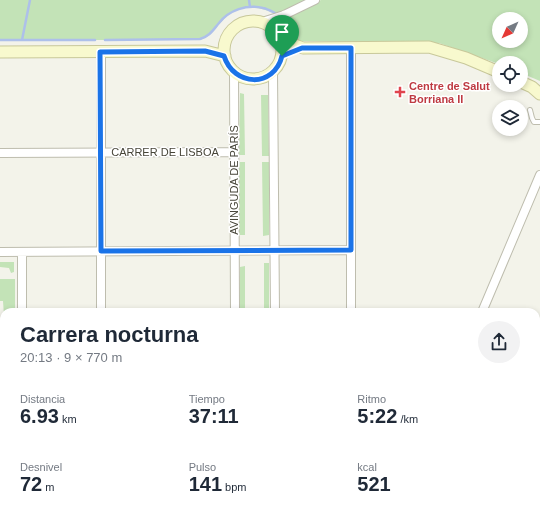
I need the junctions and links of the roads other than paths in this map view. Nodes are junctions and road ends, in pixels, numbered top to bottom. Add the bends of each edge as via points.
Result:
1 (315, 0) edge
2 (284, 15) junction
3 (262, 22) junction
4 (278, 36) junction
5 (226, 40) junction
6 (302, 48) junction
7 (351, 48) junction
8 (205, 51) junction
9 (0, 52) edge
10 (100, 52) junction
11 (224, 56) junction
12 (282, 56) junction
13 (492, 69) edge
14 (234, 72) junction
15 (273, 72) junction
16 (530, 110) dead end
17 (540, 122) edge
18 (101, 152) junction
19 (234, 152) junction
20 (0, 153) edge
21 (540, 176) edge
22 (275, 250) junction
23 (351, 250) junction
24 (101, 251) junction
25 (235, 251) junction
26 (0, 252) edge
27 (22, 252) junction
28 (22, 308) edge
29 (101, 308) edge
30 (235, 308) edge
31 (275, 308) edge
32 (351, 308) edge
33 (484, 308) edge

1 - 2 street
2 - 3 street
2 - 4 street
3 - 4 street
3 - 5 street via 241,24 230,32
4 - 6 street
4 - 12 street
5 - 8 street
5 - 11 street
6 - 7 street
6 - 12 street
7 - 13 street via 429,47
7 - 23 street
8 - 10 street
8 - 11 street
9 - 10 street
10 - 18 street
11 - 14 street
12 - 15 street
14 - 15 street via 249,80 258,80
14 - 19 street, AVINGUDA DE PARÍS
15 - 22 street
16 - 17 lane via 534,122
18 - 19 street, CARRER DE LISBOA
18 - 20 street, CARRER DE LISBOA
18 - 24 street
19 - 25 street, AVINGUDA DE PARÍS
21 - 33 street
22 - 23 street
22 - 25 street
22 - 31 street
23 - 32 street
24 - 25 street
24 - 27 street
24 - 29 street
25 - 30 street, AVINGUDA DE PARÍS
26 - 27 street
27 - 28 street

